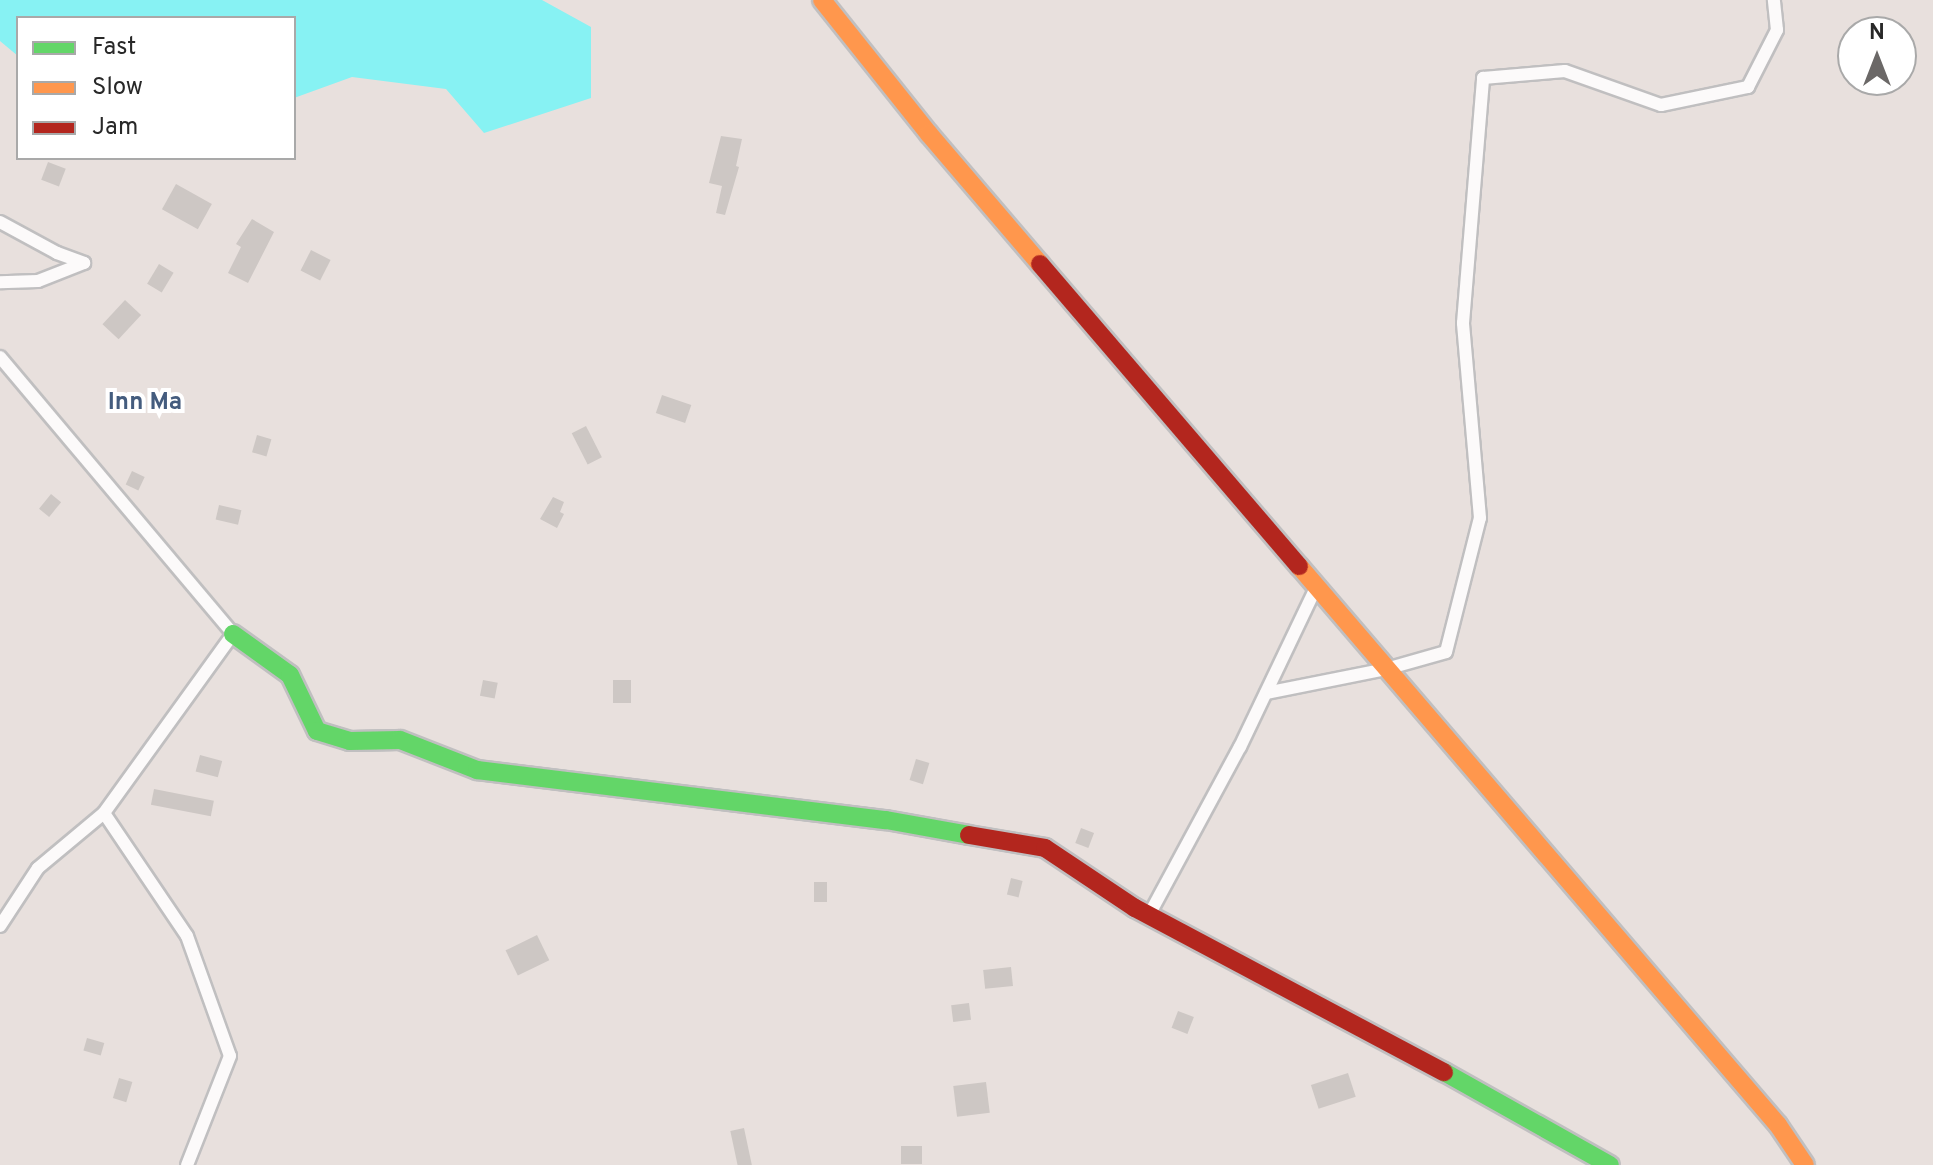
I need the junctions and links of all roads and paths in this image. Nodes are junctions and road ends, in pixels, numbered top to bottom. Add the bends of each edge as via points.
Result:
1 (822, 0) edge
2 (1774, 0) edge
3 (0, 222) edge
4 (0, 282) edge
5 (0, 357) edge
6 (1316, 588) junction
7 (233, 634) junction
8 (1386, 669) junction
9 (1266, 693) junction
10 (104, 813) junction
11 (1149, 915) junction
12 (0, 926) edge
13 (187, 1165) edge
14 (1610, 1165) edge
15 (1805, 1165) edge

1 - 6 street via 929,134
2 - 8 street via 1777,30 1748,87 1661,105 1565,71 1483,78 1463,323 1480,518 1446,652
3 - 4 street via 84,263 38,281
5 - 7 street
6 - 8 street
6 - 9 street
7 - 10 street
7 - 11 street via 290,675 317,731 350,741 400,740 477,770 886,820 1045,848
8 - 9 street
8 - 15 street via 1778,1125
9 - 11 street
10 - 12 street via 38,868
10 - 13 street via 187,936 230,1056
11 - 14 street

